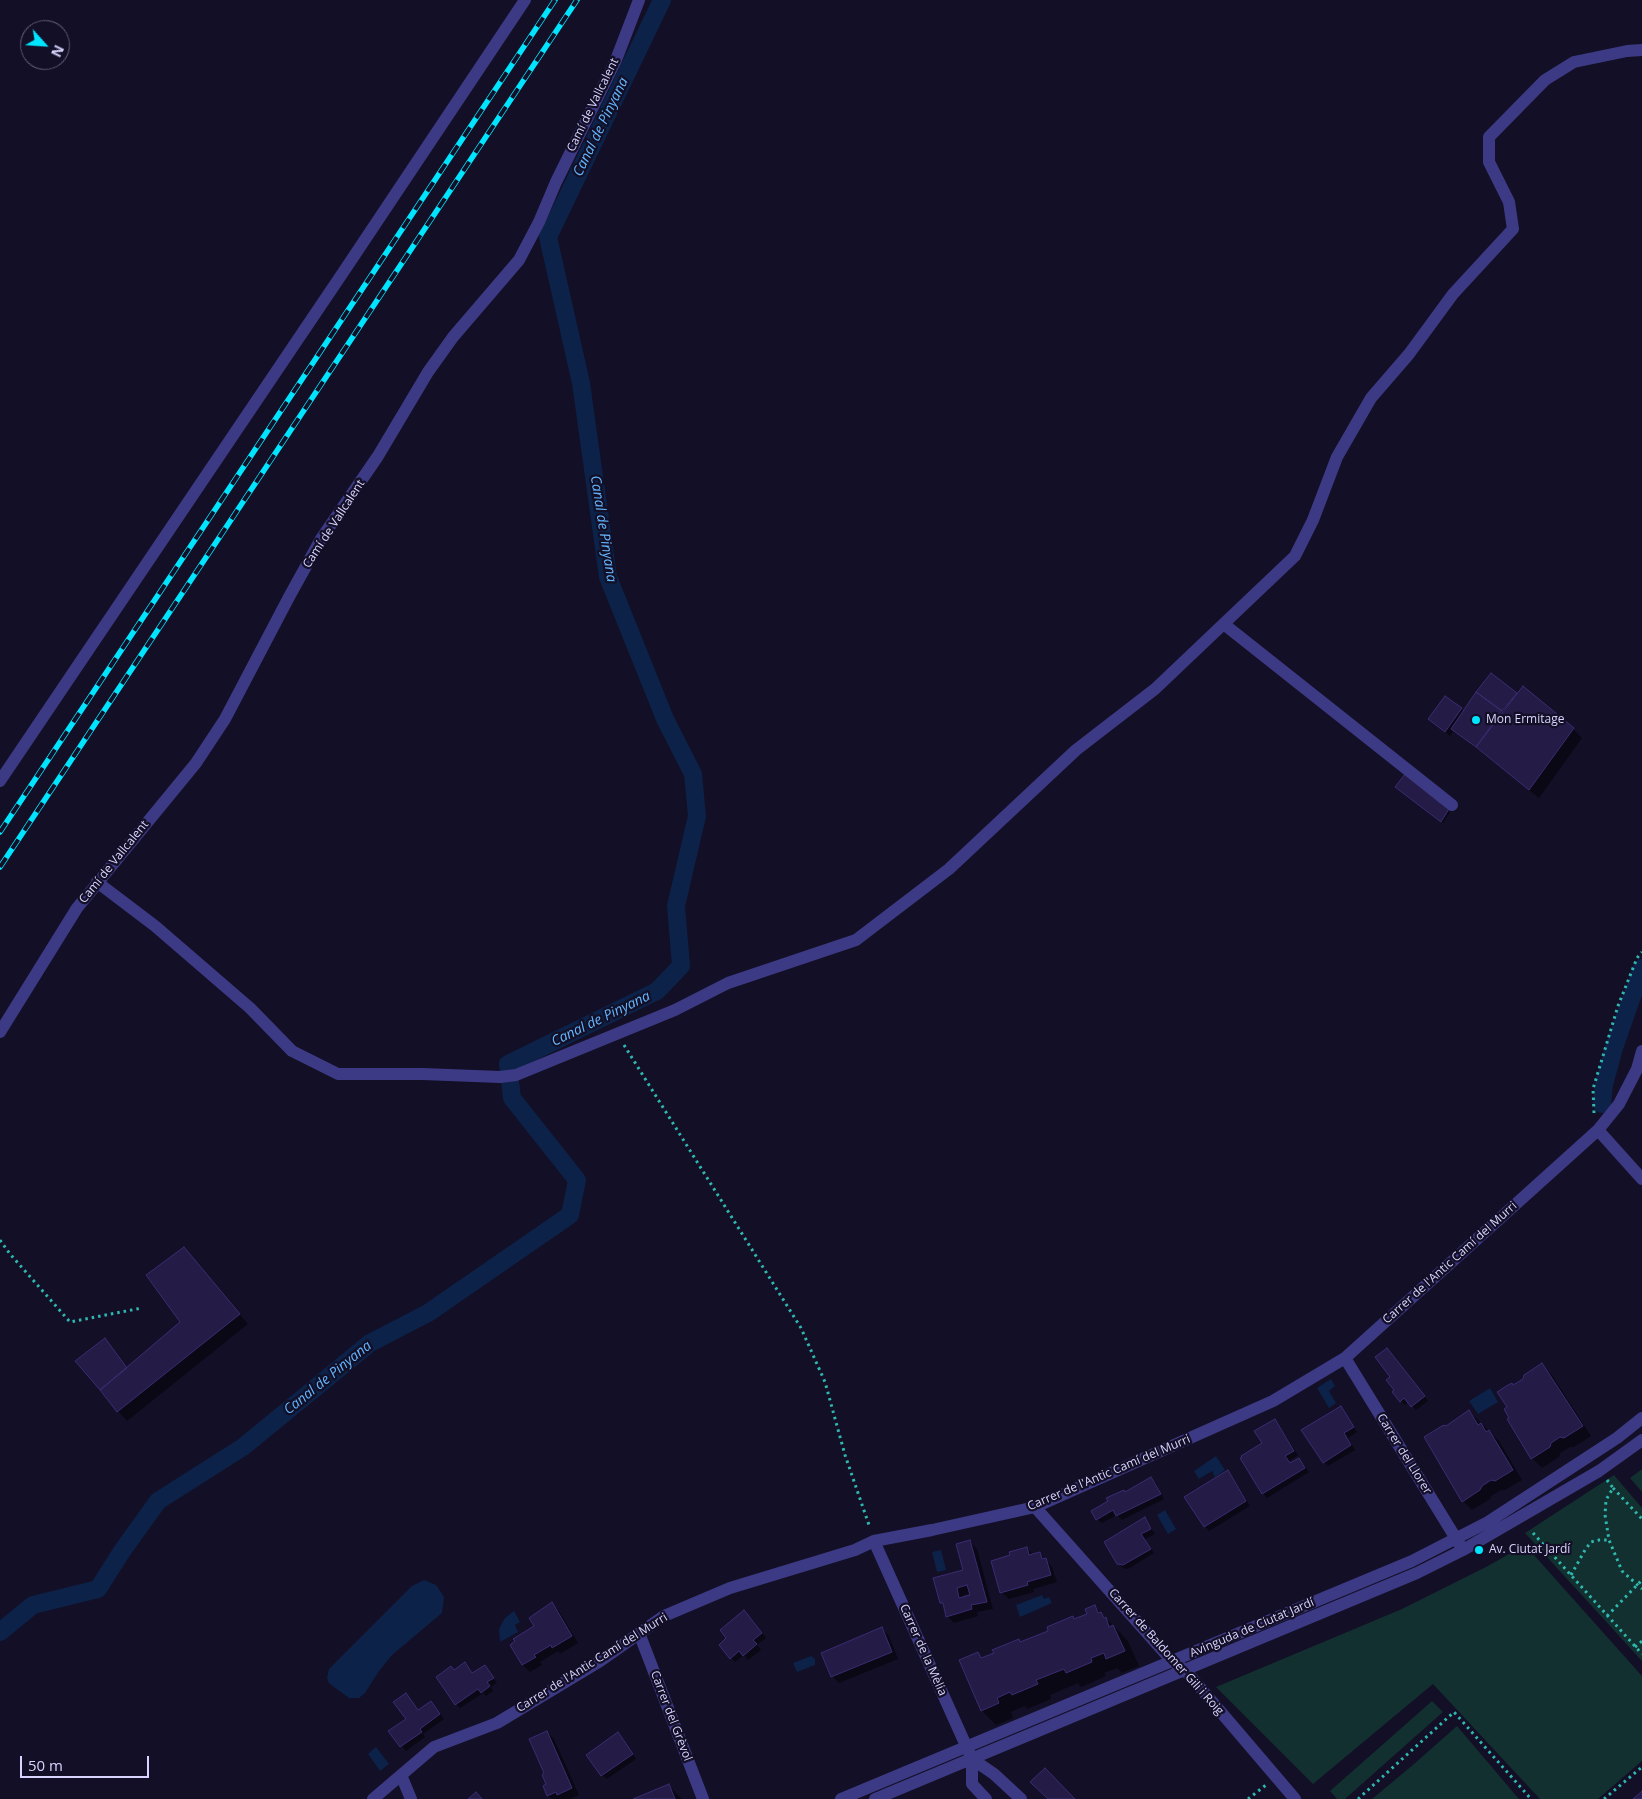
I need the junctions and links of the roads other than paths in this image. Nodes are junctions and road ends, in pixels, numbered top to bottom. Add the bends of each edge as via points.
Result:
1 (525, 0) edge
2 (639, 0) edge
3 (1642, 50) edge
4 (1225, 625) junction
5 (0, 781) edge
6 (1452, 805) dead end
7 (97, 882) junction
8 (0, 1032) edge
9 (1642, 1051) edge
10 (1598, 1130) junction
11 (1642, 1179) edge
12 (1345, 1358) junction
13 (1642, 1418) edge
14 (1642, 1440) edge
15 (1035, 1507) junction
16 (1456, 1539) junction
17 (874, 1541) junction
18 (1463, 1550) junction
19 (639, 1633) junction
20 (1172, 1661) junction
21 (1185, 1670) junction
22 (966, 1747) junction
23 (972, 1759) junction
24 (401, 1775) junction
25 (373, 1799) edge
26 (410, 1799) edge
27 (703, 1799) edge
28 (841, 1799) edge
29 (875, 1799) edge
30 (986, 1799) edge
31 (1021, 1799) edge
32 (1295, 1799) edge

1 - 5 street
2 - 7 street, Camí de Vallcalent via 616,60 519,260 453,337 428,372 378,456 321,539 225,719 196,763
3 - 4 street via 1574,62 1545,80 1489,137 1489,162 1509,202 1513,229 1453,294 1410,354 1371,398 1336,457 1313,520 1295,556
4 - 6 street
4 - 7 street via 1155,689 1076,750 949,869 856,940 728,983 675,1010 516,1075 338,1074 292,1051 250,1008 155,926
7 - 8 street, Camí de Vallcalent via 77,908
9 - 10 street, Carrer de l'Antic Camí del Murri via 1637,1069 1619,1104
10 - 11 street
10 - 12 street, Carrer de l'Antic Camí del Murri
12 - 15 street, Carrer de l'Antic Camí del Murri via 1273,1401
12 - 16 street, Carrer del Llorer
13 - 16 street, Avinguda de Ciutat Jardí via 1618,1438 1488,1522
14 - 18 street, Avinguda de Ciutat Jardí via 1599,1471
15 - 17 street, Carrer de l'Antic Camí del Murri
15 - 20 street, Carrer de Baldomer Gili i Roig
16 - 18 street, Carrer del Llorer
16 - 20 street, Avinguda de Ciutat Jardí via 1412,1561
17 - 19 street, Carrer de l'Antic Camí del Murri via 855,1550 730,1588 664,1616
17 - 22 street, Carrer de la Mèlia
18 - 21 street, Avinguda de Ciutat Jardí via 1417,1573
19 - 24 street, Carrer de l'Antic Camí del Murri via 496,1723 434,1747
19 - 27 street, Carrer del Grèvol
20 - 21 street, Carrer de Baldomer Gili i Roig
20 - 22 street, Avinguda de Ciutat Jardí
21 - 23 street, Avinguda de Ciutat Jardí
21 - 32 street, Carrer de Baldomer Gili i Roig
22 - 23 street, Carrer de la Mèlia
22 - 28 street, Avinguda de Ciutat Jardí
23 - 29 street, Avinguda de Ciutat Jardí
23 - 30 street, Carrer de la Mèlia via 972,1784
23 - 31 street, Carrer de la Mèlia
24 - 25 street, Carrer de l'Antic Camí del Murri
24 - 26 street

